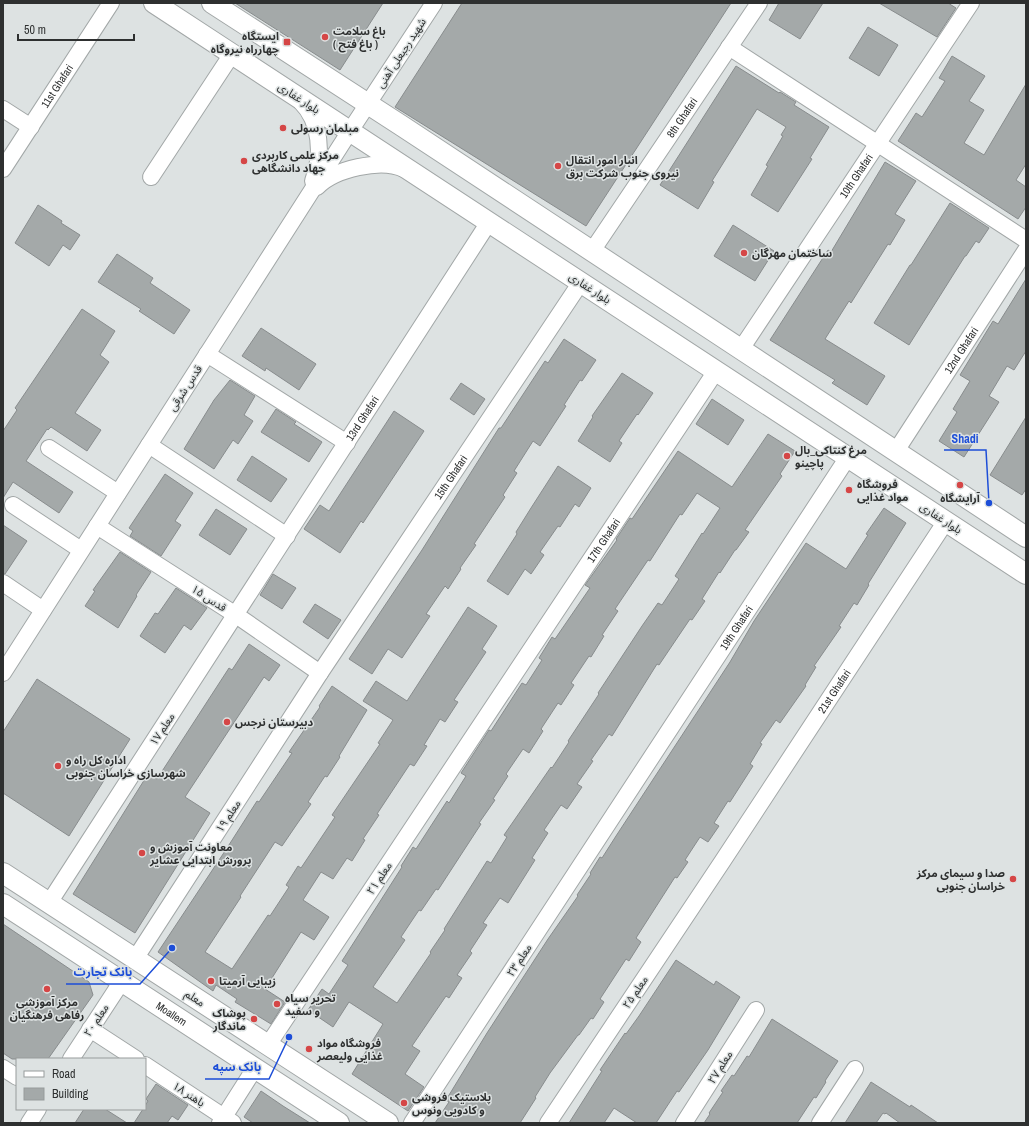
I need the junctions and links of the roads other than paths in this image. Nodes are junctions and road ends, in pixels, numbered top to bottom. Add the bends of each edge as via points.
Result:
1 (111, 3) edge
2 (154, 3) edge
3 (212, 3) edge
4 (434, 3) edge
5 (759, 3) edge
6 (971, 3) edge
7 (729, 47) junction
8 (232, 54) junction
9 (292, 94) junction
10 (368, 104) junction
11 (3, 109) edge
12 (30, 127) junction
13 (350, 131) junction
14 (878, 144) junction
15 (3, 169) edge
16 (419, 176) junction
17 (151, 177) dead end
18 (308, 197) junction
19 (489, 222) junction
20 (1026, 240) edge
21 (1026, 250) edge
22 (592, 251) junction
23 (581, 282) junction
24 (741, 349) junction
25 (208, 354) junction
26 (716, 371) junction
27 (347, 443) junction
28 (149, 445) junction
29 (49, 448) dead end
30 (896, 451) junction
31 (848, 457) junction
32 (118, 493) junction
33 (13, 505) dead end
34 (946, 522) junction
35 (97, 526) junction
36 (287, 536) junction
37 (1026, 537) edge
38 (82, 550) junction
39 (1026, 574) edge
40 (3, 583) edge
41 (43, 610) junction
42 (236, 616) junction
43 (3, 673) edge
44 (320, 673) junction
45 (491, 710) joint
46 (625, 798) joint
47 (722, 862) joint
48 (3, 874) edge
49 (49, 903) junction
50 (3, 904) edge
51 (136, 959) junction
52 (122, 981) junction
53 (756, 1010) dead end
54 (90, 1029) junction
55 (268, 1045) junction
56 (71, 1058) edge
57 (134, 1058) edge
58 (146, 1066) edge
59 (3, 1068) edge
60 (255, 1068) junction
61 (855, 1069) dead end
62 (16, 1076) edge
63 (37, 1110) edge
64 (226, 1121) edge
65 (29, 1123) edge
66 (339, 1123) edge
67 (388, 1123) edge
68 (412, 1123) edge
69 (548, 1123) edge
70 (684, 1123) edge
71 (820, 1123) edge

1 - 12 street, 11st Ghafari
2 - 8 main road, بلوار غفاری
3 - 10 main road
4 - 10 street, شهید رجبعلی آهنی
5 - 7 street, 8th Ghafari
6 - 14 street, 10th Ghafari
7 - 14 street
7 - 22 street, 8th Ghafari
8 - 9 main road, بلوار غفاری
8 - 17 street
9 - 13 main road, بلوار غفاری
9 - 18 street via 308,109 316,127 319,148 317,170
10 - 13 street, قدس شرقی
10 - 22 main road
11 - 12 street
12 - 15 street, 11st Ghafari
13 - 16 main road, بلوار غفاری
13 - 18 street, قدس شرقی
14 - 20 street
14 - 24 street, 10th Ghafari
16 - 18 street via 396,166 363,167 323,181
16 - 19 main road, بلوار غفاری
18 - 25 street, قدس شرقی
19 - 23 main road, بلوار غفاری
19 - 27 street, 13rd Ghafari
21 - 30 street, 12nd Ghafari
22 - 24 main road
23 - 26 main road, بلوار غفاری
23 - 44 street, 15th Ghafari
24 - 30 main road
25 - 27 street
25 - 28 street, قدس شرقی
26 - 31 main road, بلوار غفاری
26 - 45 street, 17th Ghafari
27 - 36 street, 13rd Ghafari
28 - 32 street, قدس شرقی
28 - 36 street
29 - 32 street
30 - 37 main road
31 - 34 main road, بلوار غفاری
31 - 46 street, 19th Ghafari
32 - 35 street, قدس شرقی
33 - 38 street
34 - 39 main road, بلوار غفاری
34 - 47 street, 21st Ghafari
35 - 38 street, قدس شرقی
35 - 42 street, قدس ۱۵
36 - 42 street, 13rd Ghafari
38 - 41 street, قدس شرقی
40 - 41 street
41 - 43 street, قدس شرقی
42 - 44 street, قدس ۱۵
42 - 49 street, معلم ۱۷
44 - 51 street, معلم ۱۹
45 - 55 street, معلم ۲۱
46 - 68 street, معلم ۲۳
47 - 69 street, معلم ۲۵
48 - 49 main road, معلم
49 - 51 main road, معلم
50 - 52 main road, Moallem
51 - 55 main road, معلم
52 - 54 street, معلم ۲۰
52 - 60 main road, Moallem
53 - 70 street, معلم ۲۷
54 - 56 street, معلم ۲۰
54 - 57 street
55 - 67 main road, معلم
58 - 64 street, باهنر ۱۸
59 - 62 street
60 - 64 street
60 - 66 main road, Moallem
61 - 71 street
63 - 65 street

